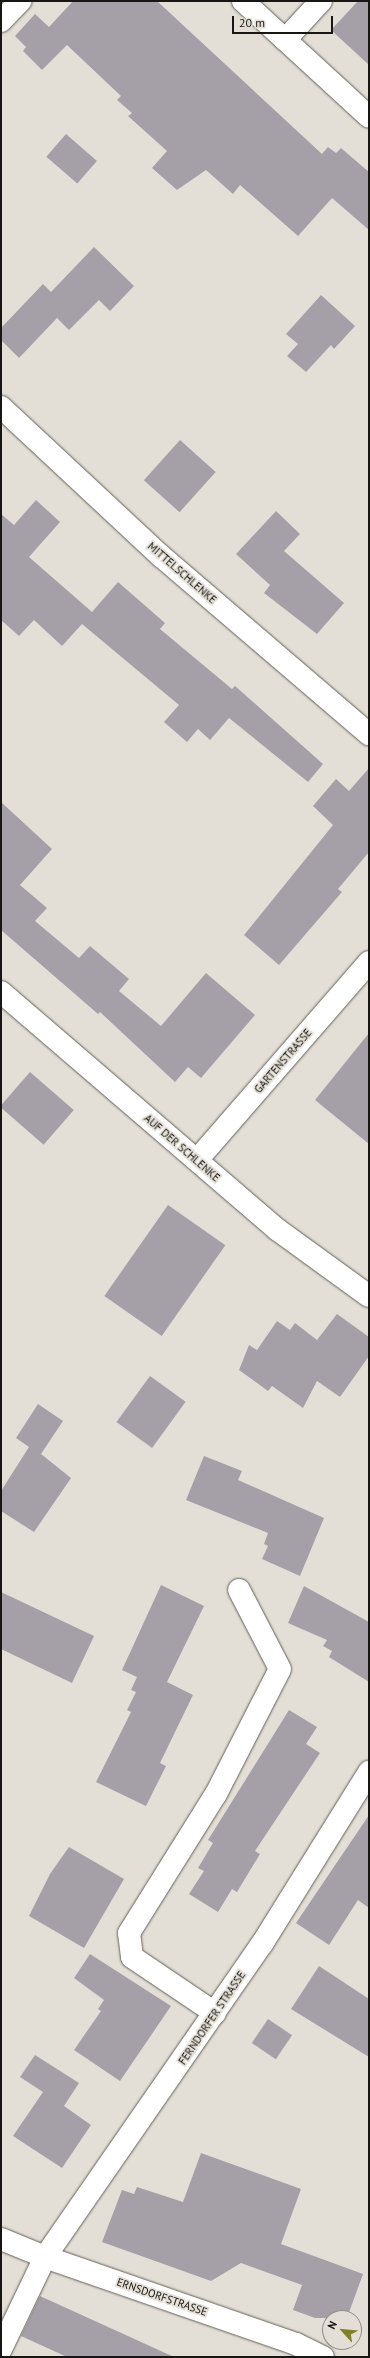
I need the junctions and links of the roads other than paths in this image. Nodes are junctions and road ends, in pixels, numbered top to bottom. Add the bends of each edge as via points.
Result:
1 (20, 1) edge
2 (243, 1) edge
3 (321, 1) edge
4 (1, 21) edge
5 (285, 40) junction
6 (369, 117) edge
7 (1, 407) edge
8 (369, 734) edge
9 (369, 962) edge
10 (1, 992) edge
11 (197, 1160) junction
12 (369, 1296) edge
13 (239, 1590) dead end
14 (369, 1772) edge
15 (215, 2013) junction
16 (1, 2238) edge
17 (45, 2257) junction
18 (1, 2349) edge
19 (323, 2357) edge

1 - 4 street
2 - 5 street
3 - 5 street
5 - 6 street
7 - 8 street, MITTELSCHLENKE via 161,556
9 - 11 street, GARTENSTRASSE
10 - 11 street, AUF DER SCHLENKE
11 - 12 street, AUF DER SCHLENKE via 278,1230
13 - 15 street via 280,1669 216,1794 129,1933 132,1957
14 - 15 street, FERNDORFER STRASSE via 262,1944
15 - 17 street, FERNDORFER STRASSE
16 - 17 street, ERNSDORFSTRASSE
17 - 18 street, FERNDORFER STRASSE
17 - 19 street, ERNSDORFSTRASSE via 296,2344

